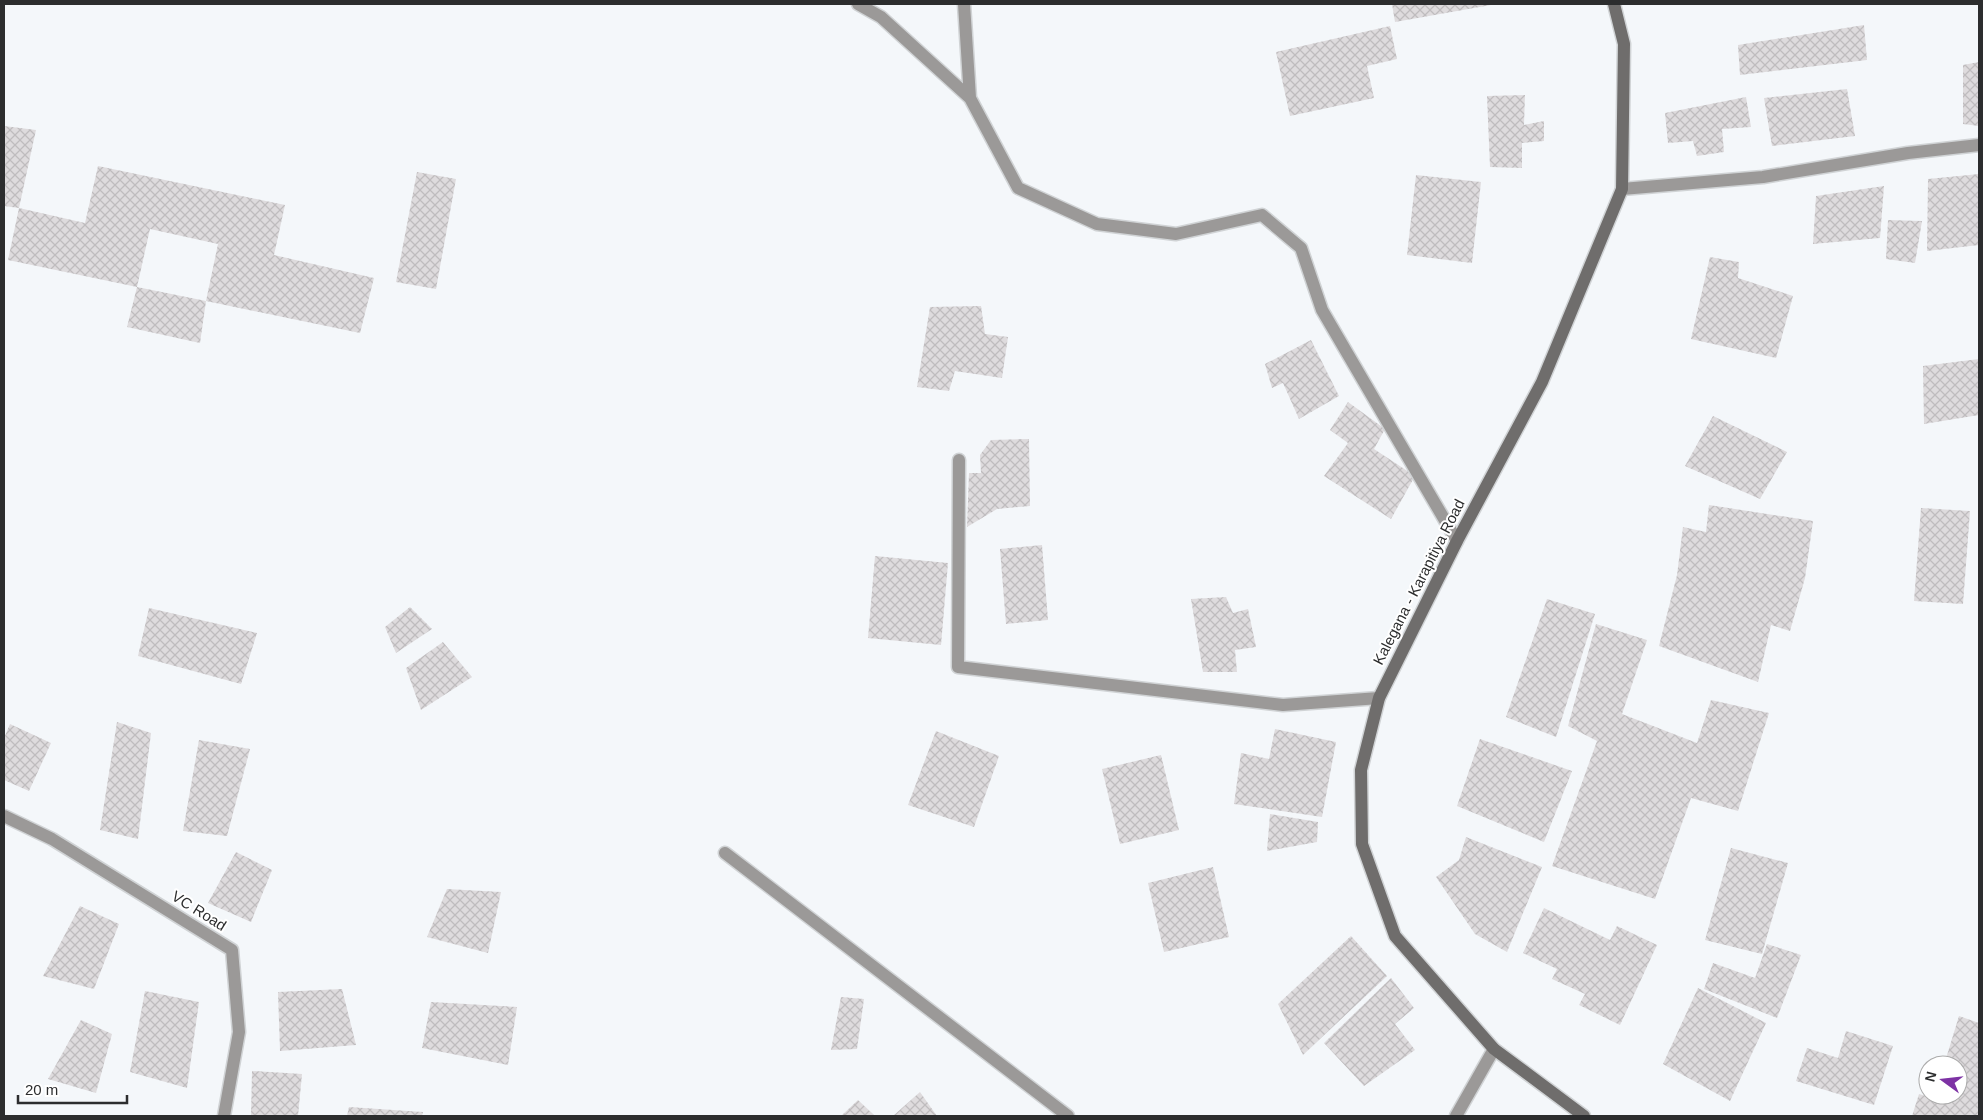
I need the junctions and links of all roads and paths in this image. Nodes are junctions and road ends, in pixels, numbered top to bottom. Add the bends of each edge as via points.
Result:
1 (858, 4) edge
2 (964, 4) edge
3 (1614, 4) edge
4 (970, 98) junction
5 (1979, 145) edge
6 (1622, 189) junction
7 (959, 460) dead end
8 (1457, 541) junction
9 (1378, 698) junction
10 (4, 816) edge
11 (725, 853) dead end
12 (1494, 1049) junction
13 (224, 1116) edge
14 (1068, 1116) edge
15 (1456, 1116) edge
16 (1584, 1116) edge

1 - 4 street via 881,17
2 - 4 street
3 - 6 main road, Kalegana - Karapitiya Road via 1624,44
4 - 8 street via 1018,188 1097,224 1176,234 1262,215 1301,248 1322,310
5 - 6 street via 1763,177
6 - 8 main road, Kalegana - Karapitiya Road via 1542,382
7 - 9 street via 958,667 1283,705
8 - 9 main road, Kalegana - Karapitiya Road
9 - 12 main road, Kalegana - Karapitiya Road via 1361,770 1362,844 1395,936
10 - 13 street, VC Road via 52,839 232,950 239,1032
11 - 14 street
12 - 15 street
12 - 16 main road, Kalegana - Karapitiya Road

